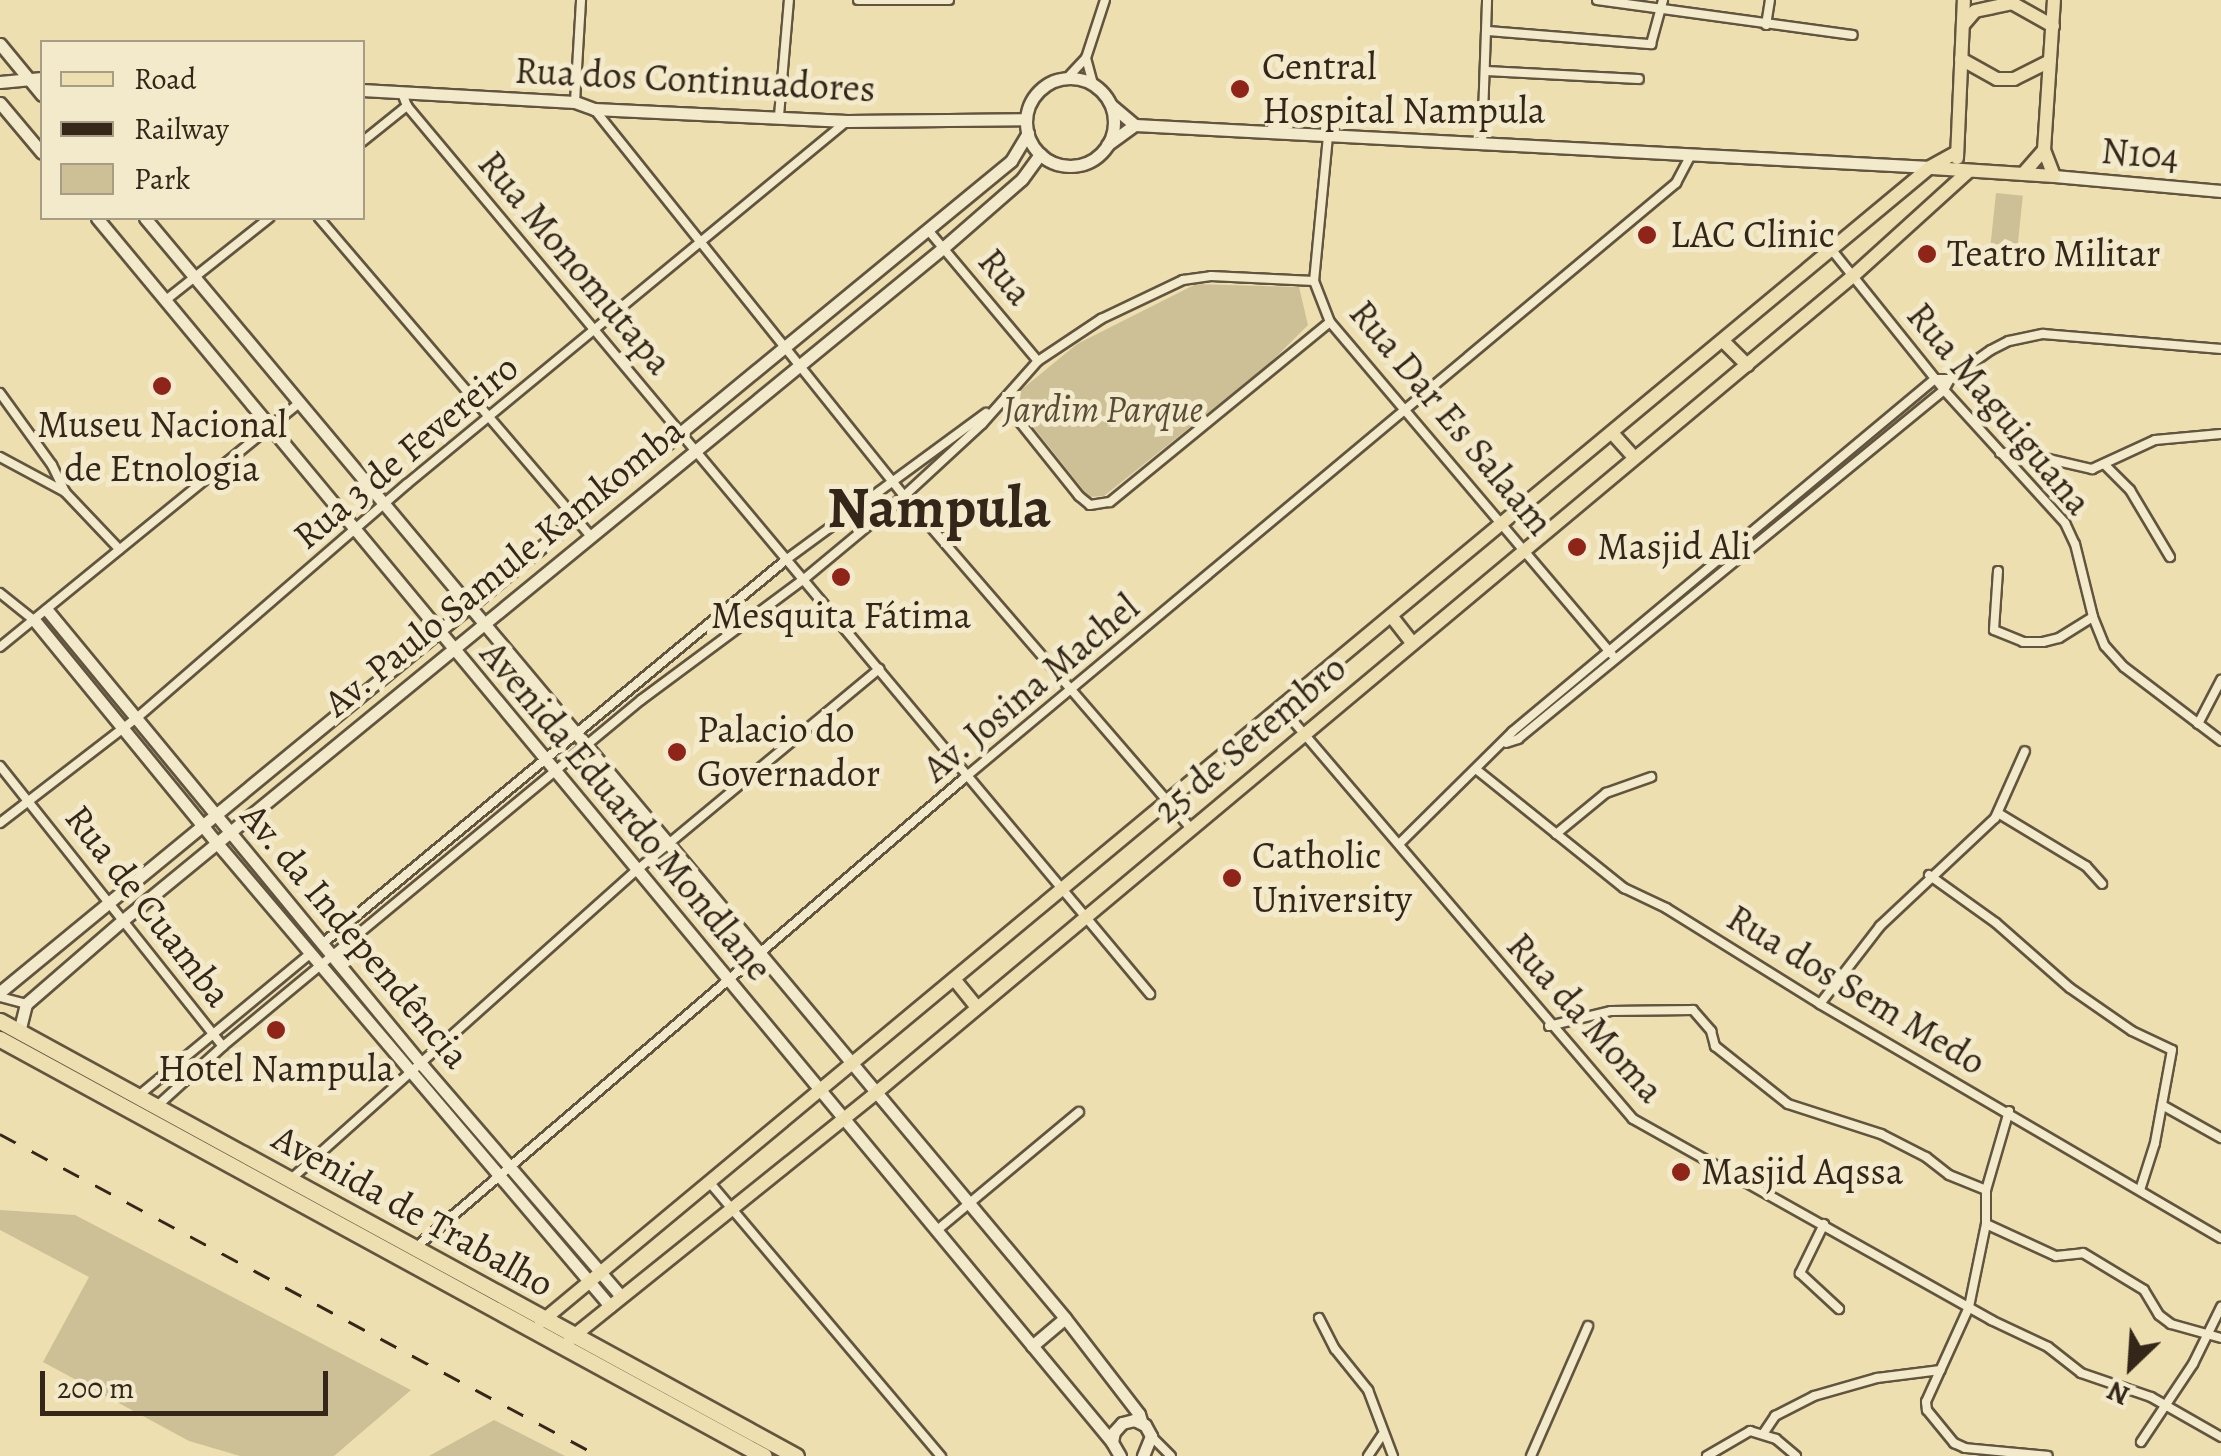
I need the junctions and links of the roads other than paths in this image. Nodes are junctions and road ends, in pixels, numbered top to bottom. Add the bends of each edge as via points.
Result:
1 (581, 0) edge
2 (789, 0) edge
3 (858, 0) edge
4 (949, 0) edge
5 (1105, 0) edge
6 (1486, 0) edge
7 (1596, 0) edge
8 (1770, 0) edge
9 (1964, 0) edge
10 (2054, 0) edge
11 (1662, 4) edge
12 (1766, 24) junction
13 (1963, 25) junction
14 (2052, 26) junction
15 (1488, 31) junction
16 (1853, 35) dead end
17 (0, 44) edge
18 (1086, 58) junction
19 (1961, 59) junction
20 (2050, 62) junction
21 (1486, 70) junction
22 (1070, 75) junction
23 (28, 78) junction
24 (40, 78) edge
25 (1639, 80) dead end
26 (0, 82) edge
27 (1093, 84) junction
28 (365, 90) edge
29 (40, 93) edge
30 (402, 93) junction
31 (575, 102) junction
32 (0, 103) edge
33 (1111, 105) junction
34 (407, 106) junction
35 (594, 109) junction
36 (779, 116) junction
37 (1024, 119) junction
38 (846, 121) junction
39 (1136, 125) junction
40 (1028, 133) junction
41 (1328, 136) junction
42 (365, 140) edge
43 (1482, 145) junction
44 (1107, 146) junction
45 (2044, 150) junction
46 (40, 151) edge
47 (1957, 152) junction
48 (1040, 154) junction
49 (1690, 157) junction
50 (1930, 168) junction
51 (1969, 171) junction
52 (2023, 174) junction
53 (2054, 176) junction
54 (2221, 192) edge
55 (99, 220) edge
56 (147, 220) edge
57 (266, 220) edge
58 (321, 220) edge
59 (928, 230) junction
60 (698, 241) junction
61 (944, 247) junction
62 (1832, 250) junction
63 (1853, 276) junction
64 (194, 277) junction
65 (1314, 281) junction
66 (166, 300) junction
67 (1330, 322) junction
68 (594, 331) junction
69 (1724, 342) junction
70 (788, 347) junction
71 (2221, 348) edge
72 (1038, 361) junction
73 (800, 363) junction
74 (1747, 365) junction
75 (1936, 379) junction
76 (1950, 379) junction
77 (1944, 390) junction
78 (0, 393) edge
79 (1003, 401) junction
80 (300, 402) junction
81 (1402, 410) junction
82 (488, 417) junction
83 (267, 425) junction
84 (682, 431) junction
85 (1614, 434) junction
86 (2221, 434) edge
87 (696, 448) junction
88 (2000, 453) junction
89 (0, 457) edge
90 (1634, 457) junction
91 (2104, 464) junction
92 (895, 483) junction
93 (65, 492) junction
94 (904, 496) junction
95 (388, 504) junction
96 (576, 519) junction
97 (1504, 524) junction
98 (354, 533) junction
99 (592, 536) junction
100 (119, 548) junction
101 (1523, 549) junction
102 (2170, 557) dead end
103 (787, 559) junction
104 (1998, 571) dead end
105 (804, 579) junction
106 (0, 594) edge
107 (470, 602) junction
108 (20, 605) junction
109 (46, 610) junction
110 (1392, 616) junction
111 (2093, 617) junction
112 (35, 621) junction
113 (487, 624) junction
114 (438, 632) junction
115 (1412, 642) junction
116 (0, 647) edge
117 (675, 650) junction
118 (455, 652) junction
119 (1612, 655) junction
120 (687, 664) junction
121 (879, 669) junction
122 (2221, 680) edge
123 (630, 687) junction
124 (1073, 692) junction
125 (642, 700) junction
126 (1282, 708) junction
127 (139, 716) junction
128 (2198, 724) junction
129 (124, 728) junction
130 (577, 732) junction
131 (1305, 733) junction
132 (2221, 741) edge
133 (587, 745) junction
134 (2025, 751) dead end
135 (545, 759) junction
136 (0, 766) edge
137 (1477, 770) junction
138 (555, 772) junction
139 (967, 776) junction
140 (1651, 777) dead end
141 (29, 800) junction
142 (1169, 803) junction
143 (1998, 813) junction
144 (214, 815) junction
145 (0, 823) edge
146 (203, 826) junction
147 (1191, 829) junction
148 (228, 832) junction
149 (1556, 834) junction
150 (216, 842) junction
151 (1400, 843) junction
152 (670, 845) junction
153 (638, 870) junction
154 (1929, 875) junction
155 (2102, 884) dead end
156 (1062, 889) junction
157 (108, 903) junction
158 (1083, 917) junction
159 (123, 920) junction
160 (324, 942) junction
161 (310, 953) junction
162 (334, 954) junction
163 (759, 954) junction
164 (321, 964) junction
165 (954, 979) junction
166 (728, 981) junction
167 (1150, 994) dead end
168 (0, 995) edge
169 (26, 1004) junction
170 (1820, 1004) junction
171 (975, 1005) junction
172 (0, 1022) edge
173 (1549, 1026) junction
174 (19, 1032) junction
175 (213, 1034) junction
176 (0, 1039) edge
177 (224, 1046) junction
178 (851, 1061) junction
179 (63, 1064) junction
180 (423, 1066) junction
181 (413, 1075) junction
182 (819, 1090) junction
183 (877, 1092) junction
184 (132, 1102) junction
185 (2162, 1105) junction
186 (1079, 1112) dead end
187 (2009, 1112) junction
188 (150, 1113) junction
189 (844, 1119) junction
190 (2221, 1138) edge
191 (513, 1169) junction
192 (500, 1180) junction
193 (710, 1183) junction
194 (284, 1185) junction
195 (1986, 1190) junction
196 (2140, 1190) junction
197 (970, 1203) junction
198 (731, 1207) junction
199 (1824, 1224) junction
200 (1986, 1224) junction
201 (936, 1231) junction
202 (2221, 1238) edge
203 (415, 1248) junction
204 (401, 1259) junction
205 (600, 1272) junction
206 (589, 1282) junction
207 (621, 1296) junction
208 (610, 1306) junction
209 (1970, 1307) junction
210 (2221, 1307) edge
211 (1840, 1309) dead end
212 (1065, 1318) junction
213 (1318, 1318) dead end
214 (538, 1324) junction
215 (1588, 1326) dead end
216 (2211, 1333) junction
217 (2221, 1338) edge
218 (569, 1340) junction
219 (1032, 1346) junction
220 (1940, 1370) junction
221 (2164, 1406) junction
222 (713, 1421) junction
223 (1142, 1424) junction
224 (1763, 1434) junction
225 (1152, 1436) junction
226 (1382, 1436) junction
227 (2221, 1438) edge
228 (2141, 1442) dead end
229 (1116, 1452) edge
230 (764, 1456) edge
231 (796, 1456) edge
232 (941, 1456) edge
233 (1143, 1456) edge
234 (1171, 1456) edge
235 (1368, 1456) edge
236 (1394, 1456) edge
237 (1531, 1456) edge
238 (1707, 1456) edge
239 (1796, 1456) edge
240 (2048, 1456) edge

1 - 31 street
2 - 36 street
3 - 4 street
5 - 18 street
6 - 15 street
7 - 11 street
8 - 12 street
9 - 13 main road
10 - 14 main road, N104
11 - 12 street
11 - 15 street via 1651,44
12 - 16 street
13 - 14 main road via 1975,11 2012,3
13 - 19 main road
14 - 20 main road, N104
15 - 21 street
17 - 23 main road
18 - 22 street
18 - 27 street
19 - 20 main road via 1997,79 2014,79
19 - 47 main road
20 - 45 main road, N104
21 - 25 street
21 - 43 street
22 - 27 main road
22 - 37 main road via 1032,98
23 - 24 main road
23 - 26 main road
23 - 29 main road
27 - 33 main road
28 - 30 main road, Rua dos Continuadores
30 - 31 main road, Rua dos Continuadores
30 - 34 street, Rua Monomutapa
31 - 35 main road, Rua dos Continuadores
32 - 46 main road
33 - 39 main road
33 - 44 main road
34 - 42 street
34 - 68 street, Rua Monomutapa
35 - 36 main road, Rua dos Continuadores
35 - 60 street
36 - 38 main road, Rua dos Continuadores
37 - 38 main road, Rua dos Continuadores
37 - 40 main road
38 - 60 street, Rua 3 de Fevereiro
39 - 41 main road
39 - 44 main road
40 - 48 main road
40 - 59 main road, Av. Paulo Samule Kamkomba via 1010,161
41 - 43 main road
41 - 65 street, Rua Dar Es Salaam
43 - 49 main road
44 - 48 main road via 1074,168
45 - 52 main road
45 - 53 main road, N104
47 - 50 main road, 25 de Setembro
47 - 51 main road
48 - 61 main road, Av. Paulo Samule Kamkomba via 1022,179
49 - 50 main road
49 - 81 street, Av. Josina Machel via 1676,184
50 - 51 main road, N104
50 - 62 main road, 25 de Setembro
51 - 52 main road, N104
51 - 63 main road, 25 de Setembro
52 - 53 main road, N104
53 - 54 main road, N104 / N104
55 - 66 main road, Avenida Eduardo Mondlane
56 - 64 main road, Avenida Eduardo Mondlane
57 - 64 street
58 - 82 street
59 - 61 street, Rua
59 - 70 main road, Av. Paulo Samule Kamkomba
60 - 68 street, Rua 3 de Fevereiro
60 - 70 street
61 - 72 street, Rua
61 - 73 main road, Av. Paulo Samule Kamkomba
62 - 63 street, Rua Maguiguana
62 - 69 main road, 25 de Setembro
63 - 74 main road, 25 de Setembro
63 - 75 street, Rua Maguiguana
64 - 66 street
64 - 80 main road, Avenida Eduardo Mondlane
65 - 67 street, Rua Dar Es Salaam
65 - 72 street via 1183,280 1101,319
66 - 83 main road, Avenida Eduardo Mondlane
67 - 79 street via 1110,502 1090,505 1079,496
67 - 81 street, Rua Dar Es Salaam
68 - 82 street, Rua 3 de Fevereiro
68 - 84 street, Rua Monomutapa
69 - 74 main road
69 - 85 main road, 25 de Setembro
70 - 73 street
70 - 84 main road, Av. Paulo Samule Kamkomba
71 - 76 street via 2043,334 2009,341
72 - 79 street
73 - 87 main road, Av. Paulo Samule Kamkomba
73 - 92 street
74 - 90 main road, 25 de Setembro
75 - 76 street
75 - 77 street, Rua Maguiguana
75 - 119 street
76 - 77 street
77 - 88 street, Rua Maguiguana
77 - 119 street
78 - 93 street
79 - 92 street
79 - 94 street
80 - 83 street
80 - 95 main road, Avenida Eduardo Mondlane
81 - 97 street, Rua Dar Es Salaam
81 - 124 street, Av. Josina Machel
82 - 95 street, Rua 3 de Fevereiro
82 - 96 street
83 - 98 main road, Avenida Eduardo Mondlane
83 - 100 street
84 - 87 street, Rua Monomutapa
84 - 96 main road, Av. Paulo Samule Kamkomba
85 - 90 main road
85 - 97 main road, 25 de Setembro
86 - 91 street via 2155,440
87 - 99 main road, Av. Paulo Samule Kamkomba
87 - 103 street, Rua Monomutapa
88 - 91 street via 2087,469
88 - 111 street, Rua Maguiguana via 2065,523
89 - 93 street
90 - 101 main road, 25 de Setembro
91 - 102 street via 2130,490
92 - 94 street
92 - 103 street
93 - 100 street
94 - 105 street
94 - 124 street
95 - 98 street, Rua 3 de Fevereiro
95 - 107 main road, Avenida Eduardo Mondlane
96 - 99 street
96 - 107 main road, Av. Paulo Samule Kamkomba
97 - 101 street, Rua Dar Es Salaam
97 - 110 main road, 25 de Setembro
98 - 114 main road, Avenida Eduardo Mondlane
98 - 127 street, Rua 3 de Fevereiro
99 - 113 main road, Av. Paulo Samule Kamkomba
100 - 109 street
101 - 115 main road, 25 de Setembro
101 - 119 street, Rua Dar Es Salaam
103 - 105 street, Rua Monomutapa
103 - 117 street
104 - 111 street via 1994,630 2042,642
105 - 120 street
105 - 121 street, Rua Monomutapa
106 - 108 street
107 - 113 main road, Avenida Eduardo Mondlane
107 - 114 main road, Av. Paulo Samule Kamkomba
108 - 109 street
108 - 112 street
109 - 112 street
109 - 127 main road, Av. da Independência
110 - 115 main road
110 - 126 main road, 25 de Setembro
111 - 128 street, Rua Maguiguana via 2124,667
112 - 116 street
112 - 129 main road, Av. da Independência
113 - 118 main road, Av. Paulo Samule Kamkomba
113 - 130 main road, Avenida Eduardo Mondlane
114 - 118 main road, Avenida Eduardo Mondlane
114 - 144 main road, Av. Paulo Samule Kamkomba
115 - 131 main road, 25 de Setembro
117 - 120 street
117 - 123 street
118 - 135 main road, Avenida Eduardo Mondlane
118 - 148 main road, Av. Paulo Samule Kamkomba
119 - 137 street
120 - 125 street
121 - 139 street, Rua Monomutapa
121 - 152 street
122 - 128 street
123 - 125 street
123 - 130 street
124 - 139 street, Av. Josina Machel
124 - 142 street
125 - 133 street
126 - 131 street, Rua da Moma
126 - 142 main road, 25 de Setembro
127 - 129 street, Rua 3 de Fevereiro
127 - 144 main road, Av. da Independência
128 - 132 street, Rua Maguiguana
129 - 141 street, Rua 3 de Fevereiro
129 - 146 main road, Av. da Independência
130 - 133 main road, Avenida Eduardo Mondlane
130 - 135 street
131 - 147 main road, 25 de Setembro
131 - 151 street, Rua da Moma
133 - 138 street
133 - 152 main road, Avenida Eduardo Mondlane
134 - 143 street
135 - 138 main road, Avenida Eduardo Mondlane
135 - 160 street
136 - 141 street, Rua de Cuamba
137 - 149 street, Rua dos Sem Medo
137 - 151 street
138 - 153 main road, Avenida Eduardo Mondlane
138 - 162 street
139 - 156 street, Rua Monomutapa
139 - 163 street, Av. Josina Machel
140 - 149 street via 1606,793
141 - 145 street, Rua 3 de Fevereiro
141 - 157 street, Rua de Cuamba
142 - 147 street
142 - 156 main road, 25 de Setembro
143 - 154 street
143 - 155 street via 2086,866
144 - 146 main road, Av. Paulo Samule Kamkomba
144 - 148 main road, Av. da Independência
146 - 150 main road, Av. da Independência
146 - 157 main road, Av. Paulo Samule Kamkomba
147 - 158 main road, 25 de Setembro
148 - 150 main road, Av. Paulo Samule Kamkomba
148 - 160 main road, Av. da Independência
149 - 170 street, Rua dos Sem Medo via 1624,888
150 - 159 main road, Av. Paulo Samule Kamkomba
150 - 161 main road, Av. da Independência
151 - 173 street, Rua da Moma
152 - 153 street
152 - 163 main road, Avenida Eduardo Mondlane
153 - 166 main road, Avenida Eduardo Mondlane
153 - 180 street
154 - 170 street
154 - 185 street via 2070,988 2132,1031 2169,1047 2173,1060
156 - 158 street, Rua Monomutapa
156 - 165 main road, 25 de Setembro
157 - 159 street, Rua de Cuamba
157 - 168 main road, Av. Paulo Samule Kamkomba
158 - 167 street, Rua Monomutapa
158 - 171 main road, 25 de Setembro
159 - 169 main road, Av. Paulo Samule Kamkomba
159 - 175 street, Rua de Cuamba
160 - 161 street
160 - 162 main road, Av. da Independência
161 - 164 main road, Av. da Independência
161 - 175 street
162 - 164 street
162 - 180 main road, Av. da Independência
163 - 166 street, Av. Josina Machel
163 - 178 main road, Avenida Eduardo Mondlane
164 - 177 street
164 - 181 main road, Av. da Independência
165 - 171 main road
165 - 178 main road, 25 de Setembro
166 - 182 main road, Avenida Eduardo Mondlane
166 - 191 street, Av. Josina Machel
168 - 169 street
169 - 174 main road
170 - 187 street, Rua dos Sem Medo
171 - 183 main road, 25 de Setembro
172 - 174 highway, Avenida de Trabalho
173 - 195 street via 1610,1012 1694,1010 1715,1046 1788,1104 1881,1134
173 - 199 street, Rua da Moma via 1632,1120
174 - 179 highway, Avenida de Trabalho
175 - 177 street, Rua de Cuamba
175 - 184 street
176 - 179 highway, Avenida de Trabalho
177 - 188 street
178 - 182 main road, 25 de Setembro
178 - 183 main road, Avenida Eduardo Mondlane
179 - 184 highway, Avenida de Trabalho
180 - 181 street
180 - 191 main road, Av. da Independência
181 - 192 main road, Av. da Independência
181 - 194 street
182 - 189 main road, Avenida Eduardo Mondlane
182 - 193 main road, 25 de Setembro
183 - 189 main road, 25 de Setembro
183 - 197 main road, Avenida Eduardo Mondlane
184 - 188 highway, Avenida de Trabalho
185 - 190 street
185 - 196 street
186 - 197 street
187 - 195 street
187 - 196 street, Rua dos Sem Medo
188 - 194 highway, Avenida de Trabalho
189 - 198 main road, 25 de Setembro
189 - 201 main road, Avenida Eduardo Mondlane
191 - 192 street, Av. Josina Machel
191 - 205 main road, Av. da Independência
192 - 203 street, Av. Josina Machel
192 - 206 main road, Av. da Independência
193 - 198 street
193 - 205 main road, 25 de Setembro
194 - 203 highway, Avenida de Trabalho
194 - 204 highway, Avenida de Trabalho
195 - 200 street
196 - 202 street, Rua dos Sem Medo
197 - 201 street
197 - 212 main road, Avenida Eduardo Mondlane
198 - 207 main road, 25 de Setembro
198 - 232 street
199 - 209 street, Rua da Moma
199 - 211 street via 1800,1273
200 - 209 street
200 - 216 street via 2061,1258 2083,1253 2144,1290 2171,1324
201 - 219 main road, Avenida Eduardo Mondlane
203 - 204 street, Av. Josina Machel
203 - 214 highway, Avenida de Trabalho
204 - 214 highway, Avenida de Trabalho
205 - 206 main road, 25 de Setembro
205 - 207 main road, Av. da Independência
206 - 208 main road, Av. da Independência
206 - 214 main road, 25 de Setembro
207 - 208 main road, 25 de Setembro
208 - 218 main road, 25 de Setembro
209 - 220 street
209 - 221 street, Rua da Moma via 2048,1347 2081,1373
210 - 216 street
212 - 219 main road
212 - 223 main road, Avenida Eduardo Mondlane
213 - 226 street via 1368,1390
214 - 218 highway, Avenida de Trabalho
215 - 237 street
216 - 217 street
216 - 221 street
218 - 222 highway, Avenida de Trabalho
219 - 229 main road, Avenida Eduardo Mondlane
220 - 224 street via 1876,1378 1814,1396 1775,1416
220 - 240 street via 1927,1410 1954,1443
221 - 227 street, Rua da Moma
221 - 228 street
222 - 230 highway, Avenida de Trabalho
222 - 231 highway, Avenida de Trabalho
223 - 225 main road, Avenida Eduardo Mondlane
223 - 229 main road via 1122,1423
224 - 238 street via 1738,1435
224 - 239 street
225 - 233 main road
225 - 234 street
226 - 235 street
226 - 236 street

